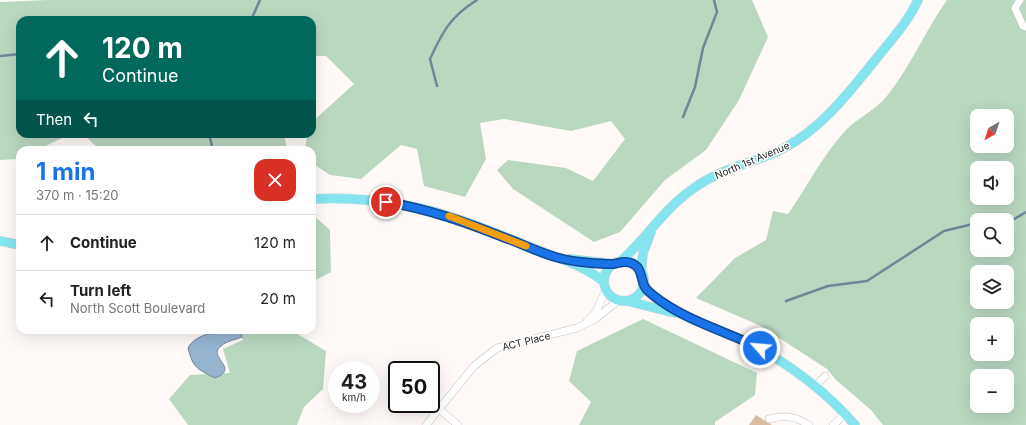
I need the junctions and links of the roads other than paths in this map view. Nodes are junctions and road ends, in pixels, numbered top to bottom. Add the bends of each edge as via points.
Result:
1 (918, 0) edge
2 (1020, 0) edge
3 (1026, 27) edge
4 (316, 199) edge
5 (656, 221) junction
6 (0, 241) edge
7 (16, 244) edge
8 (560, 259) junction
9 (618, 263) junction
10 (642, 272) junction
11 (644, 284) junction
12 (605, 286) junction
13 (623, 300) junction
14 (682, 314) junction
15 (586, 323) junction
16 (825, 376) dead end
17 (816, 386) junction
18 (440, 408) edge
19 (440, 410) edge
20 (436, 413) edge
21 (846, 414) junction
22 (769, 419) dead end
23 (426, 425) edge
24 (458, 425) edge
25 (809, 425) edge
26 (833, 425) edge
27 (855, 425) edge

1 - 5 main road, North 1st Avenue via 898,32 832,112 819,124 786,147 700,183 673,203
2 - 3 lane via 1015,8 1023,26
4 - 8 main road via 356,199 409,206 461,220
5 - 9 main road, North 1st Avenue
5 - 10 main road, North 1st Avenue via 643,253
6 - 7 main road
8 - 9 main road
8 - 12 main road via 585,270
9 - 10 main road via 632,263
9 - 12 main road via 608,270
10 - 11 main road
11 - 13 main road via 638,295
11 - 14 main road via 653,296
12 - 13 main road via 610,295
12 - 15 lane via 596,312
13 - 14 main road
13 - 15 lane, ACT Place
14 - 17 main road via 760,348
15 - 18 lane, ACT Place via 577,328 497,348 474,366
16 - 17 lane
17 - 21 main road
19 - 24 lane
20 - 23 lane, ACT Place
21 - 26 lane
21 - 27 main road
22 - 25 lane via 792,416

